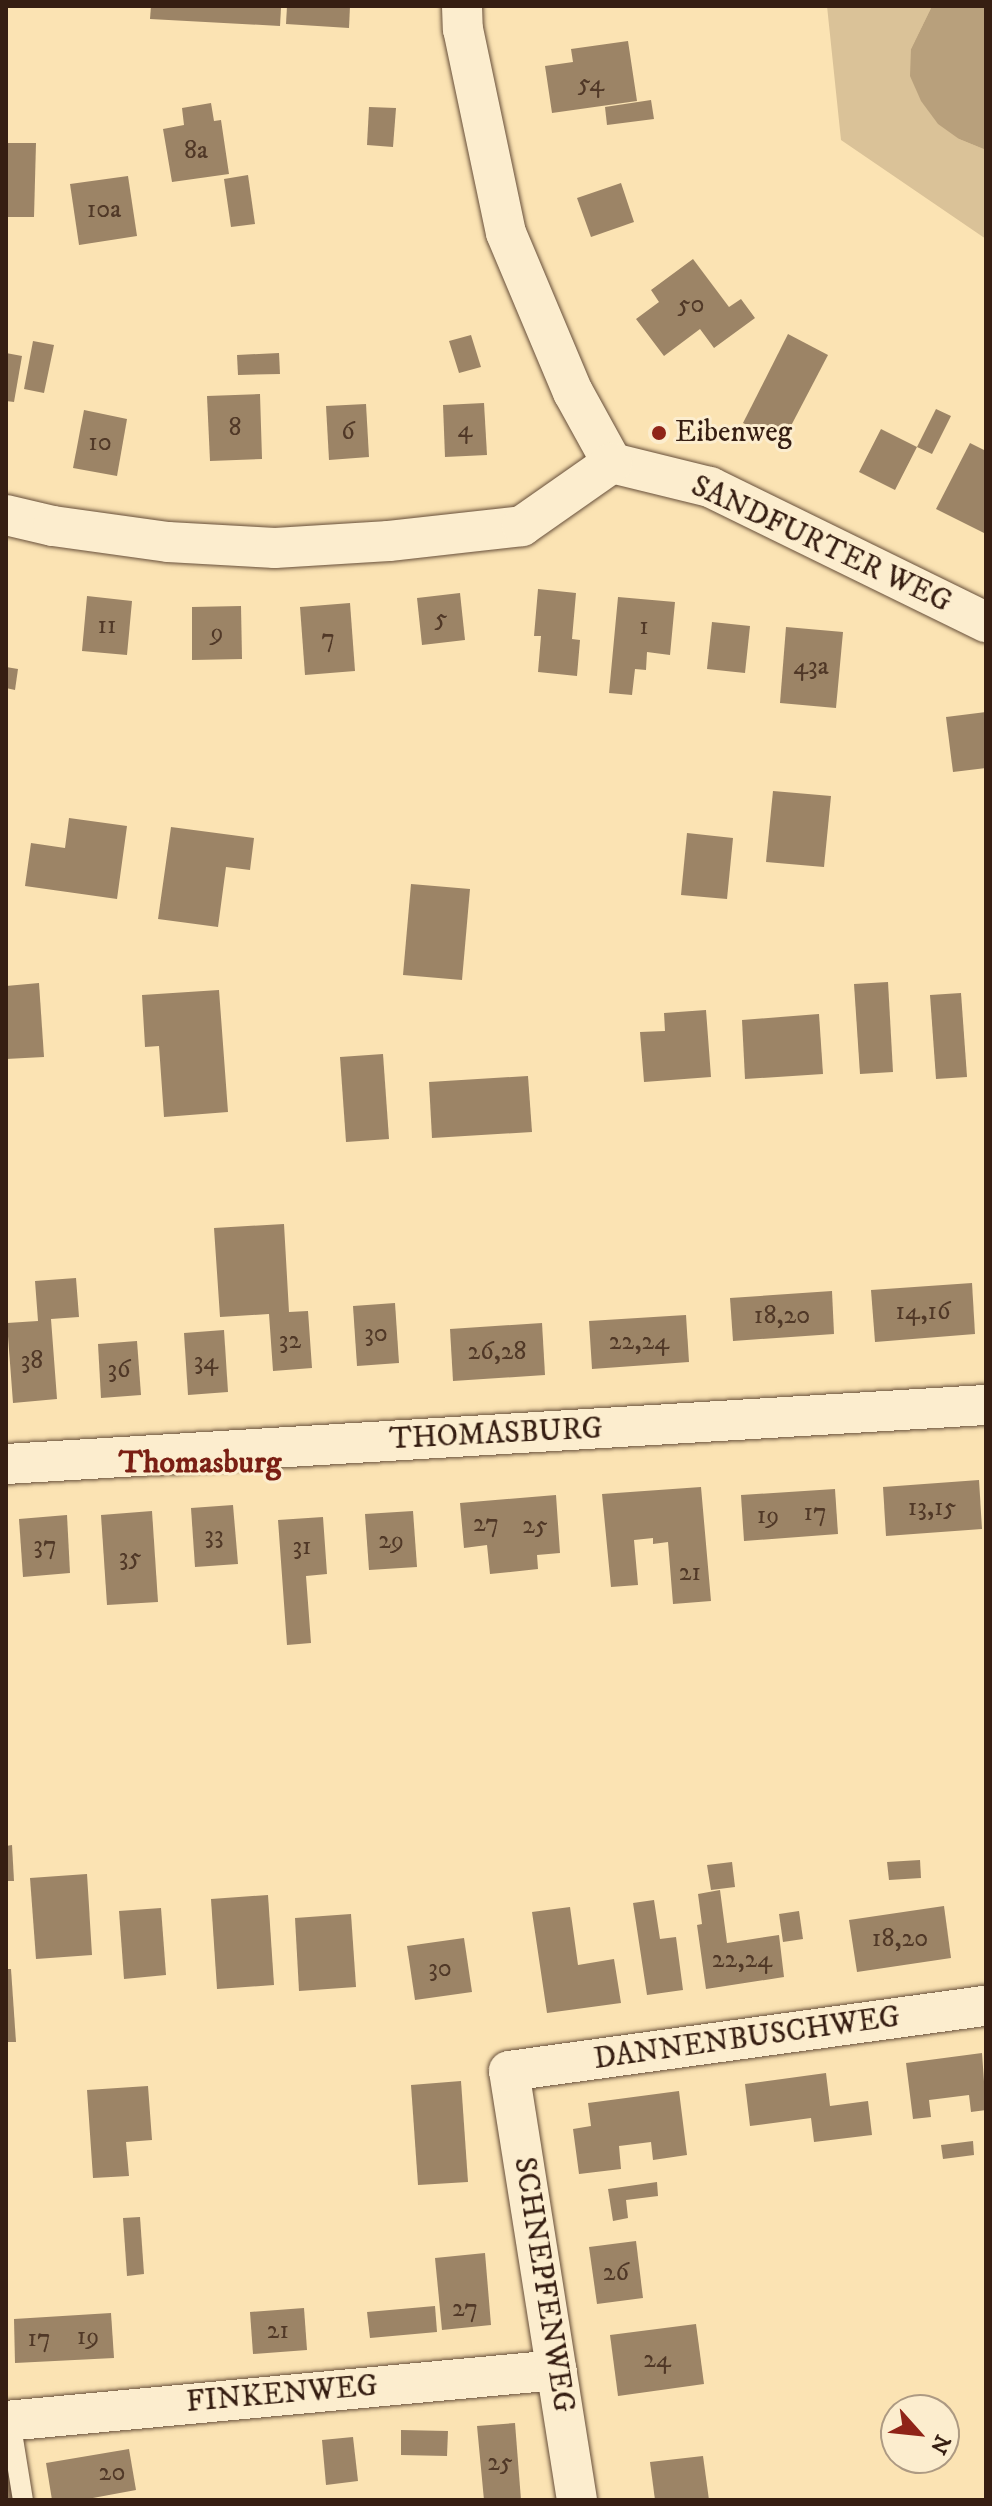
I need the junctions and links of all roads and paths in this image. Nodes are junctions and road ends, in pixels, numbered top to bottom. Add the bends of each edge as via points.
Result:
1 (462, 6) edge
2 (612, 463) junction
3 (6, 515) edge
4 (986, 622) edge
5 (986, 1405) edge
6 (6, 1464) edge
7 (986, 2006) edge
8 (509, 2071) joint
9 (557, 2370) junction
10 (8, 2420) edge
11 (23, 2500) edge
12 (577, 2500) edge

1 - 2 street via 506,233 573,392
2 - 3 street via 522,526 389,541 275,548 168,542
2 - 4 street, SANDFURTER WEG via 710,487
5 - 6 street, THOMASBURG
7 - 8 street, DANNENBUSCHWEG
8 - 9 street, SCHNEPFENWEG
9 - 10 street, FINKENWEG
9 - 12 street, SCHNEPFENWEG
10 - 11 lane

